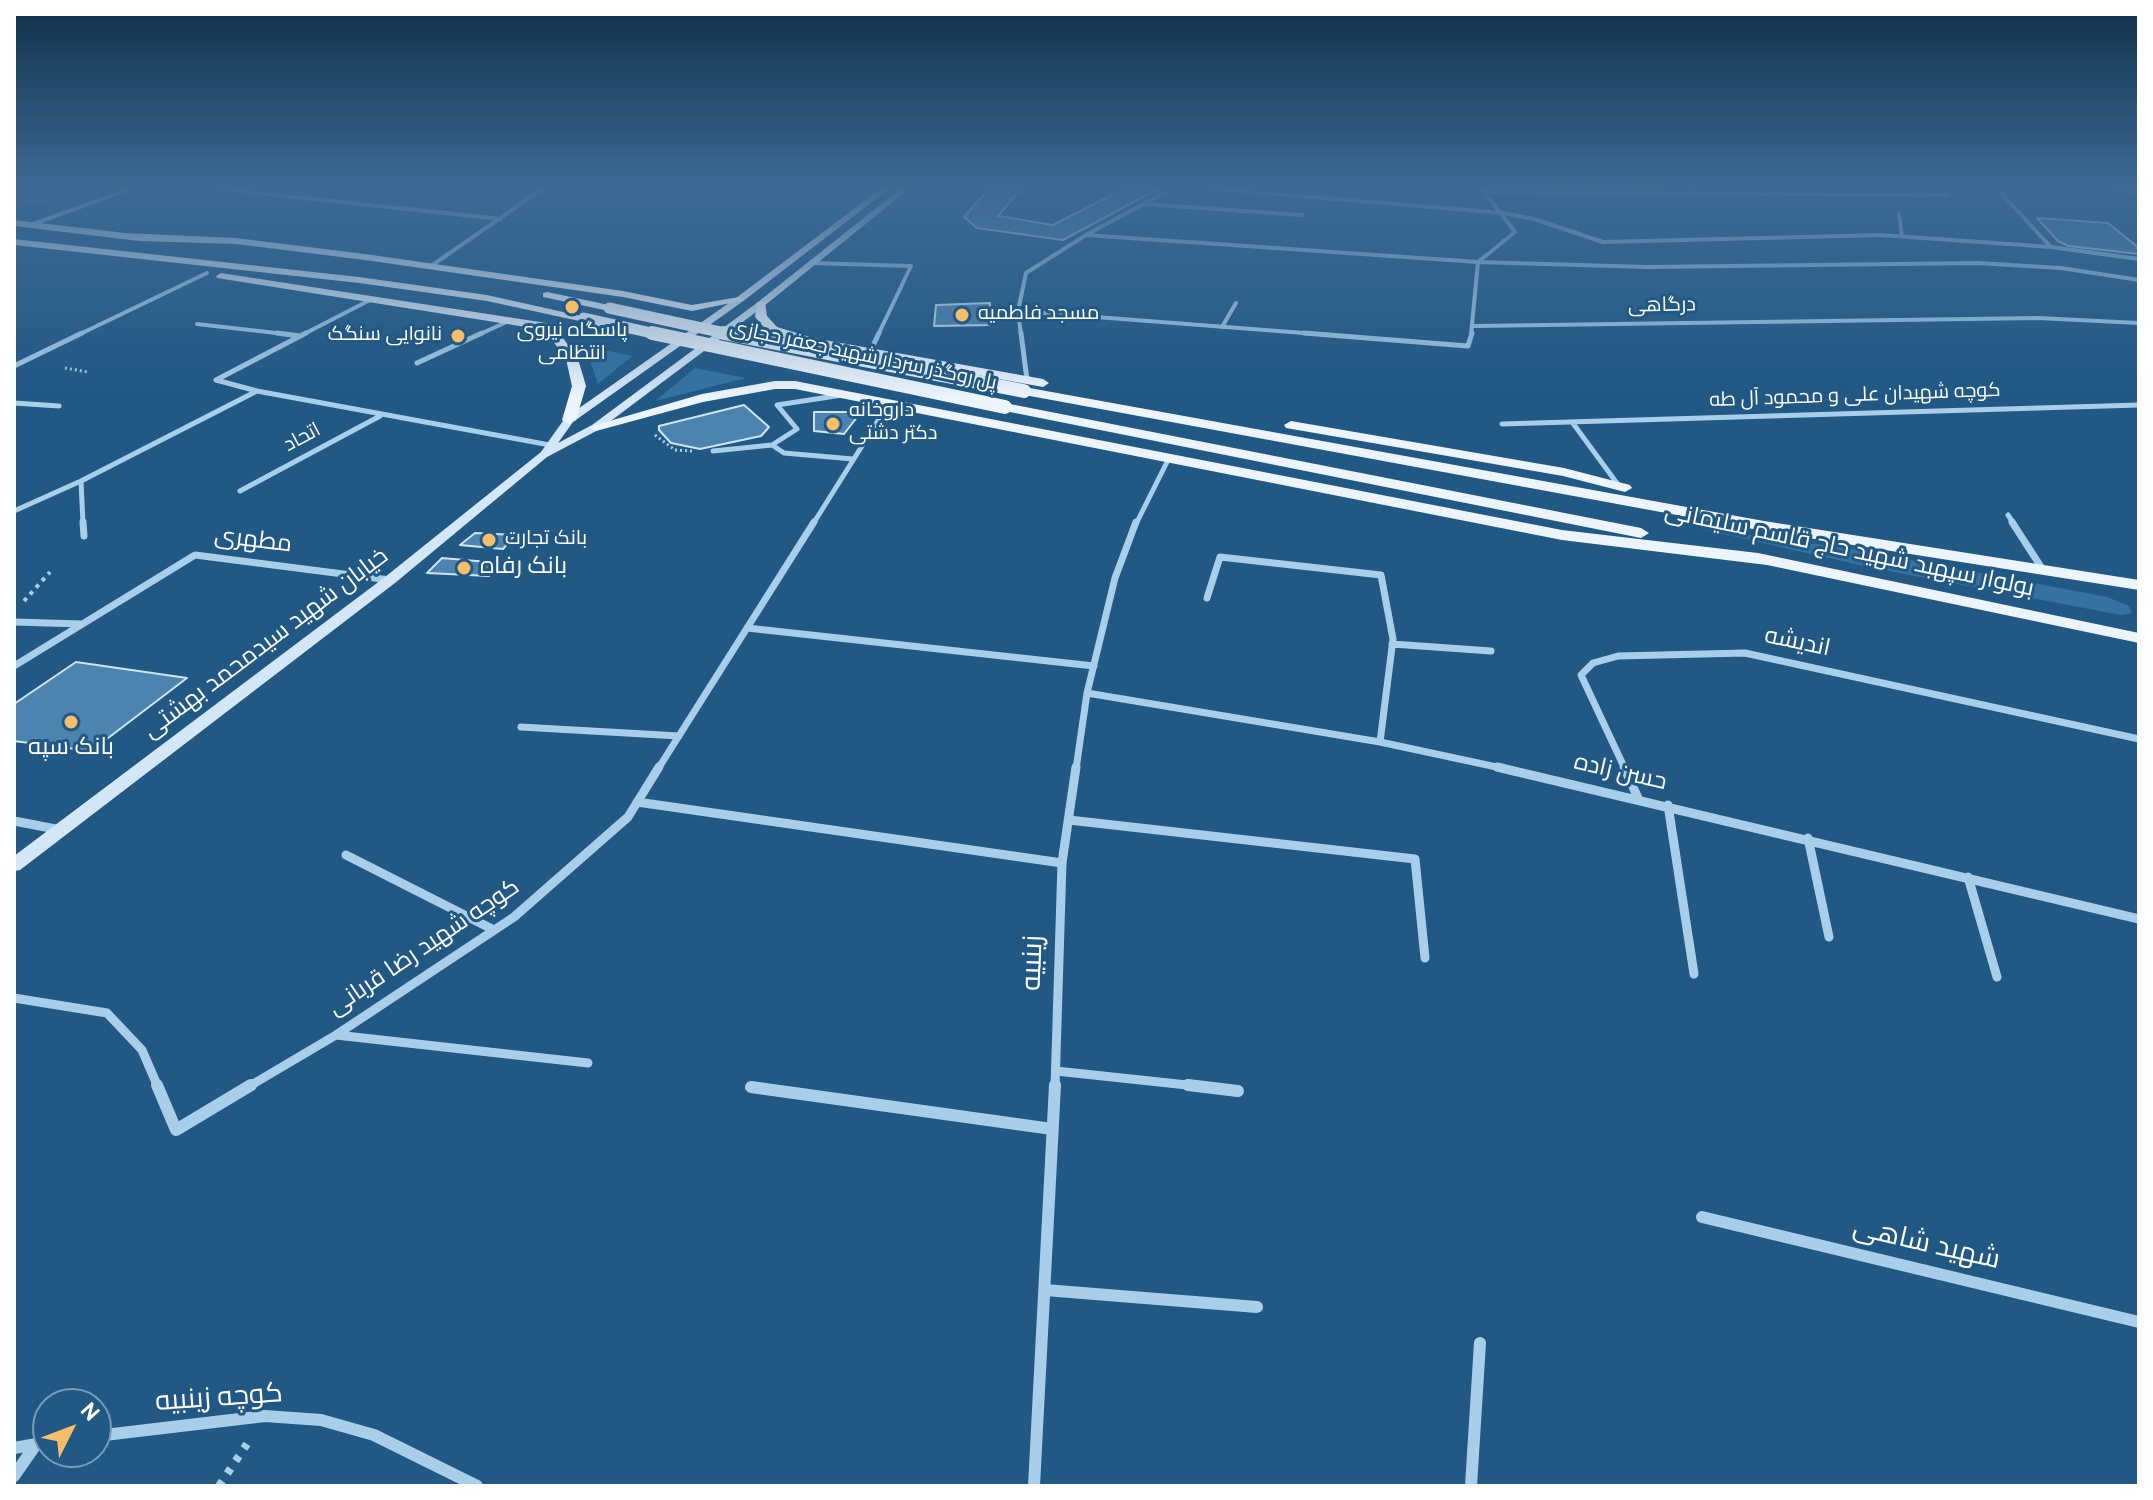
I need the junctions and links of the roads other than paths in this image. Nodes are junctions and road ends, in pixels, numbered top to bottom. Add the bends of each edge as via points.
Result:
1 (140, 259) edge
2 (184, 259) edge
3 (301, 259) edge
4 (376, 259) edge
5 (441, 259) edge
6 (793, 259) edge
7 (817, 259) edge
8 (1048, 259) edge
9 (1434, 259) edge
10 (1482, 259) edge
11 (1478, 262) junction
12 (812, 263) junction
13 (431, 266) junction
14 (207, 273) junction
15 (2139, 280) edge
16 (623, 294) junction
17 (370, 300) junction
18 (739, 300) junction
19 (1236, 303) dead end
20 (761, 304) junction
21 (1018, 311) junction
22 (511, 320) junction
23 (2139, 323) edge
24 (197, 324) dead end
25 (1474, 326) junction
26 (549, 327) junction
27 (1222, 327) junction
28 (301, 336) junction
29 (870, 352) junction
30 (14, 363) edge
31 (417, 363) dead end
32 (1025, 385) junction
33 (257, 391) junction
34 (843, 395) junction
35 (14, 403) edge
36 (889, 403) junction
37 (2139, 405) edge
38 (59, 406) dead end
39 (381, 416) junction
40 (569, 420) junction
41 (985, 422) junction
42 (1572, 422) junction
43 (1502, 424) dead end
44 (596, 427) junction
45 (772, 445) junction
46 (547, 450) junction
47 (713, 451) road end
48 (1169, 458) junction
49 (853, 459) junction
50 (81, 481) junction
51 (1544, 485) joint
52 (1619, 486) junction
53 (240, 491) dead end
54 (14, 511) edge
55 (1548, 513) joint
56 (2008, 515) dead end
57 (1764, 526) junction
58 (84, 536) dead end
59 (1768, 560) junction
60 (2043, 570) junction
61 (390, 580) junction
62 (2120, 582) junction
63 (2139, 585) edge
64 (2139, 592) edge
65 (1207, 598) dead end
66 (14, 622) edge
67 (82, 624) junction
68 (747, 628) junction
69 (2139, 638) edge
70 (1392, 644) junction
71 (1491, 651) dead end
72 (14, 666) edge
73 (1094, 666) junction
74 (1087, 693) junction
75 (521, 727) dead end
76 (679, 736) junction
77 (2139, 739) edge
78 (1380, 742) junction
79 (1638, 798) junction
80 (637, 802) junction
81 (1668, 805) junction
82 (1069, 820) junction
83 (14, 821) edge
84 (61, 830) junction
85 (1808, 838) junction
86 (346, 855) dead end
87 (1062, 863) junction
88 (14, 865) edge
89 (1968, 877) junction
90 (2139, 919) edge
91 (494, 930) junction
92 (1829, 937) dead end
93 (1425, 958) dead end
94 (1694, 974) dead end
95 (1997, 977) dead end
96 (14, 998) edge
97 (336, 1035) junction
98 (588, 1063) dead end
99 (1056, 1071) junction
100 (751, 1087) dead end
101 (1238, 1091) dead end
102 (1052, 1129) junction
103 (1702, 1217) dead end
104 (1045, 1290) junction
105 (1257, 1307) dead end
106 (2139, 1322) edge
107 (1480, 1343) dead end
108 (112, 1434) edge
109 (32, 1454) edge
110 (14, 1476) edge
111 (477, 1486) edge
112 (1034, 1486) edge
113 (1471, 1486) edge

1 - 14 main road
2 - 55 main road, پل روگذر سردار شهید جعفر حجازی, bridge via 487,298 789,364
3 - 32 main road, پل روگذر سردار شهید جعفر حجازی, bridge via 512,288 810,352
4 - 13 main road
5 - 13 street
6 - 18 main road, خیابان شهید سیدمحمد بهشتی
7 - 12 main road, خیابان شهید سیدمحمد بهشتی
8 - 21 street via 1026,273
9 - 11 street
10 - 11 street
11 - 15 street via 1647,267 1977,263
11 - 25 street
12 - 20 main road, خیابان شهید سیدمحمد بهشتی
12 - 29 street via 911,266
13 - 16 main road
14 - 17 main road
14 - 30 street
16 - 18 main road via 692,308
16 - 26 main road via 631,305 616,317 584,326
17 - 22 main road
17 - 28 street
18 - 40 main road, خیابان شهید سیدمحمد بهشتی
19 - 27 street
20 - 29 main road via 761,317 773,330
20 - 44 main road, خیابان شهید سیدمحمد بهشتی
21 - 27 street
21 - 32 street
22 - 26 main road
22 - 31 street
23 - 25 street, درگاهی via 2038,318
24 - 28 street
25 - 27 street via 1468,346
26 - 40 main road via 572,359 579,386
28 - 33 street via 216,380
29 - 32 main road
32 - 41 main road via 1006,390 994,401
32 - 51 main road, پل روگذر سردار شهید جعفر حجازی
32 - 52 main road via 1564,472
33 - 39 street
33 - 50 street
34 - 36 main road
34 - 44 main road via 775,385
34 - 45 street via 777,405 797,429
35 - 38 street
36 - 41 main road
36 - 49 street, کوچه شهید رضا قربانی
37 - 42 street, کوچه شهیدان علی و محمود آل طه
39 - 46 street
39 - 53 street, اتحاد
40 - 46 main road, خیابان شهید سیدمحمد بهشتی
41 - 48 main road
42 - 43 street, کوچه شهیدان علی و محمود آل طه
42 - 52 street
44 - 46 main road, خیابان شهید سیدمحمد بهشتی
45 - 47 street
45 - 49 street via 784,453
46 - 61 main road, خیابان شهید سیدمحمد بهشتی
48 - 59 main road via 1562,535
48 - 73 street, زینبیه via 1115,578
49 - 68 street, کوچه شهید رضا قربانی
50 - 54 street
50 - 58 street
51 - 57 main road, بولوار سپهبد شهید حاج قاسم سلیمانی
52 - 57 main road
55 - 59 main road, بولوار سپهبد شهید حاج قاسم سلیمانی
56 - 60 street
57 - 60 main road, بولوار سپهبد شهید حاج قاسم سلیمانی
59 - 69 main road, بولوار سپهبد شهید حاج قاسم سلیمانی
60 - 62 main road, بولوار سپهبد شهید حاج قاسم سلیمانی
61 - 67 street, مطهری via 195,555
61 - 84 main road, خیابان شهید سیدمحمد بهشتی
62 - 63 main road, بولوار سپهبد شهید حاج قاسم سلیمانی
62 - 64 main road
65 - 70 street via 1220,557 1381,575
66 - 67 street
67 - 72 street, مطهری
68 - 73 street
68 - 76 street, کوچه شهید رضا قربانی
70 - 71 street
70 - 78 street
73 - 74 street, زینبیه
74 - 78 street, حسن زاده
74 - 82 street, زینبیه
75 - 76 street
76 - 80 street, کوچه شهید رضا قربانی
77 - 79 street, اندیشه via 1745,653 1618,656 1593,663 1581,675
78 - 79 street, حسن زاده
79 - 81 street, حسن زاده
80 - 87 street
80 - 91 street, کوچه شهید رضا قربانی via 628,817
81 - 85 street, حسن زاده
81 - 94 street
82 - 87 street, زینبیه
82 - 93 street via 1415,859
83 - 84 street
84 - 88 main road, خیابان شهید سیدمحمد بهشتی
85 - 89 street, حسن زاده
85 - 92 street
86 - 91 street
87 - 99 street, زینبیه
89 - 90 street, حسن زاده
89 - 95 street
91 - 97 street, کوچه شهید رضا قربانی
96 - 97 street, کوچه شهید رضا قربانی via 107,1013 142,1050 176,1130
97 - 98 street
99 - 101 street
99 - 102 street, زینبیه
100 - 102 street
102 - 104 street, زینبیه
103 - 106 street, شهید شاهی
104 - 105 street
104 - 112 street, زینبیه
107 - 113 street
108 - 111 street, کوچه زینبیه via 265,1416 321,1420 374,1435
109 - 110 street

